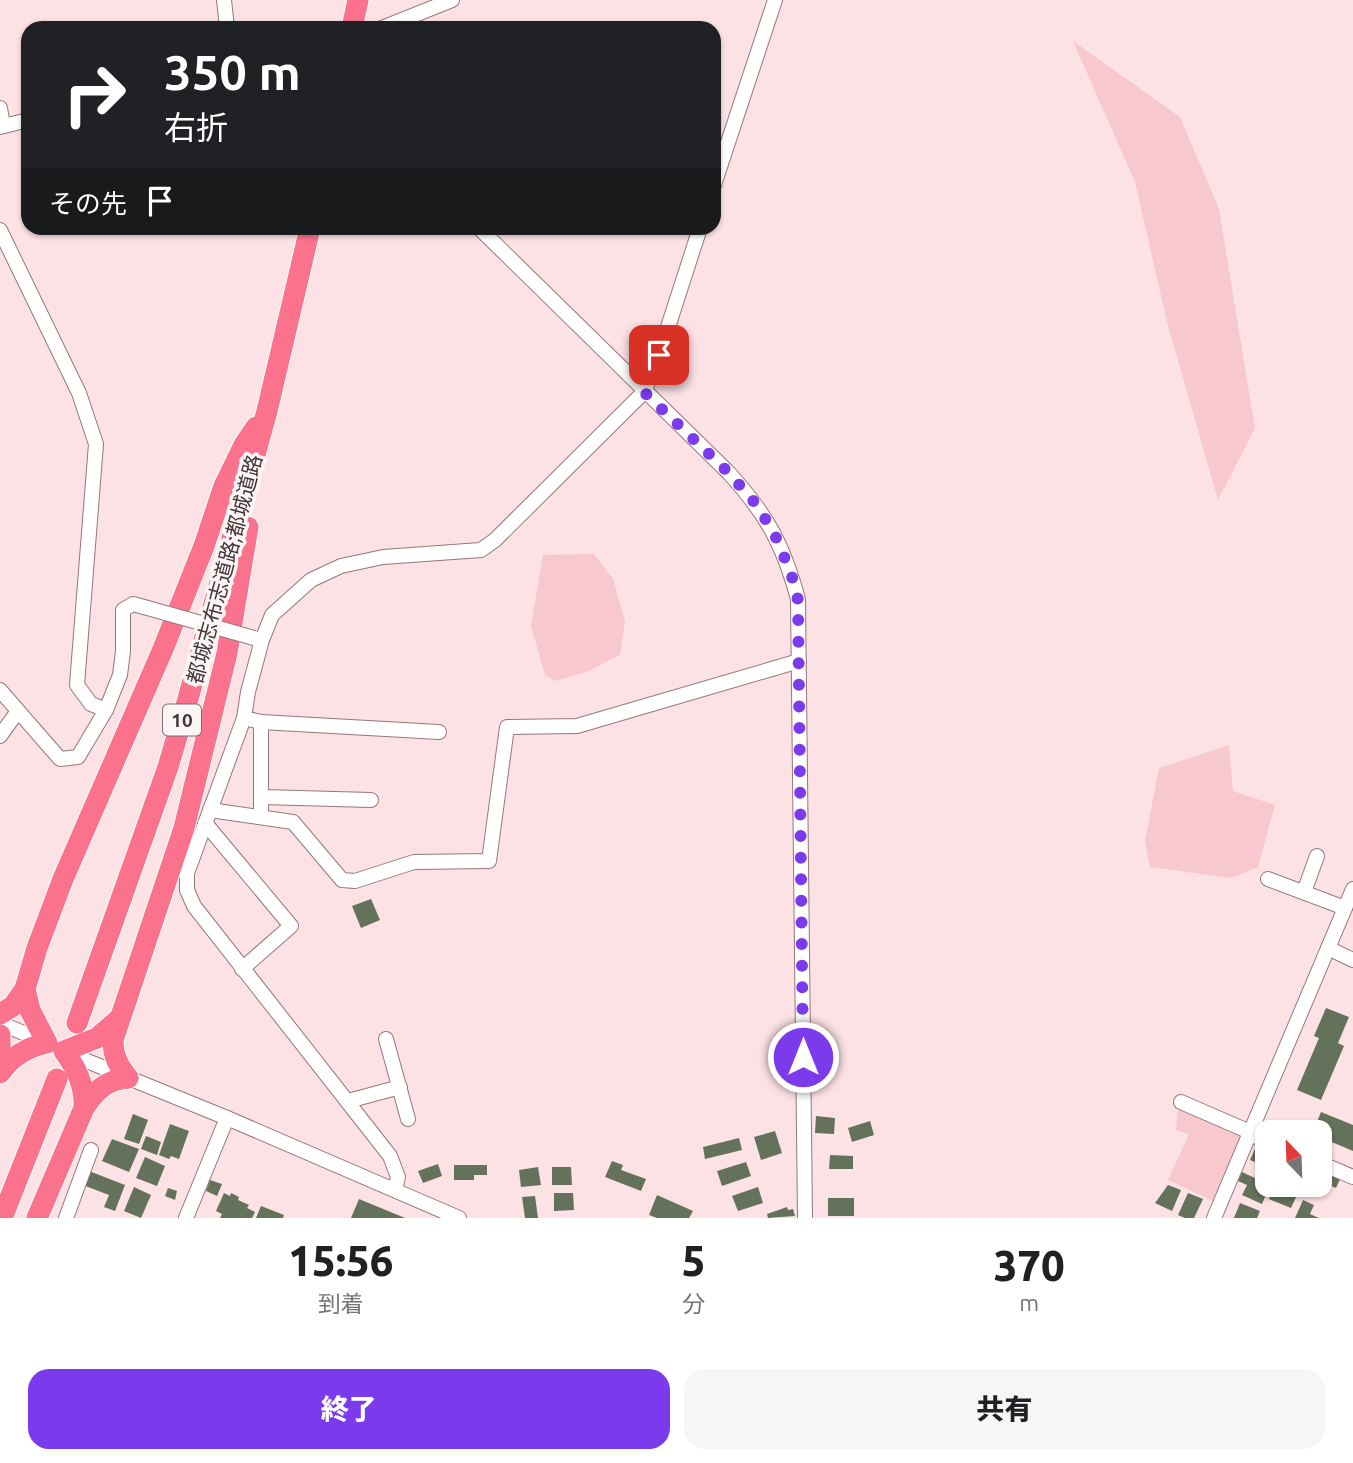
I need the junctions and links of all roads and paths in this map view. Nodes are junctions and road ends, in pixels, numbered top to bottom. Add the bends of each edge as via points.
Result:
1 (224, 0) edge
2 (452, 0) edge
3 (775, 0) edge
4 (226, 21) edge
5 (400, 21) edge
6 (0, 108) edge
7 (21, 122) edge
8 (2, 126) edge
9 (721, 164) edge
10 (0, 230) edge
11 (308, 235) edge
12 (486, 235) edge
13 (698, 235) edge
14 (644, 392) junction
15 (267, 411) junction
16 (258, 639) junction
17 (799, 661) junction
18 (0, 690) edge
19 (106, 710) junction
20 (18, 711) junction
21 (244, 718) junction
22 (261, 722) junction
23 (439, 733) dead end
24 (0, 736) edge
25 (262, 797) junction
26 (371, 800) dead end
27 (208, 816) junction
28 (261, 817) junction
29 (1317, 856) dead end
30 (1268, 879) dead end
31 (1353, 889) edge
32 (1304, 892) junction
33 (1345, 908) junction
34 (1328, 948) junction
35 (1353, 960) edge
36 (242, 969) junction
37 (25, 989) junction
38 (0, 1014) edge
39 (119, 1018) junction
40 (0, 1023) edge
41 (78, 1023) dead end
42 (0, 1035) edge
43 (386, 1039) dead end
44 (56, 1047) junction
45 (0, 1051) edge
46 (0, 1073) edge
47 (128, 1078) junction
48 (57, 1079) dead end
49 (400, 1087) junction
50 (348, 1101) junction
51 (1181, 1102) dead end
52 (84, 1108) junction
53 (228, 1118) junction
54 (408, 1119) dead end
55 (1249, 1133) junction
56 (1255, 1136) edge
57 (91, 1150) dead end
58 (1332, 1168) edge
59 (1353, 1177) edge
60 (395, 1190) junction
61 (450, 1216) edge
62 (190, 1217) edge
63 (2, 1218) edge
64 (37, 1218) edge
65 (65, 1218) edge
66 (805, 1218) edge
67 (1214, 1218) edge

1 - 4 street
2 - 5 street
3 - 9 street
6 - 8 street
7 - 8 street
10 - 19 street via 79,393 96,444 77,685 91,704
11 - 15 highway, 都城志布志道路;都城道路 / 10
12 - 14 street
13 - 14 street
14 - 16 street via 481,550 383,557 341,566 312,580 272,615
14 - 17 street via 729,473 774,533 798,600
15 - 37 highway via 224,486 163,649 63,879
15 - 39 highway via 227,653 207,737 184,828
15 - 41 highway, 都城志布志道路;都城道路 / 10 via 172,754
16 - 19 street, bridge via 133,604 123,610 120,675
16 - 21 street
17 - 28 street via 577,726 507,727 489,861 414,862 355,881 342,880 293,822
17 - 66 street
18 - 20 street
19 - 20 street via 78,757 60,759
20 - 24 street
21 - 22 street
21 - 27 street
22 - 23 street
22 - 25 street
25 - 26 street
25 - 28 street
27 - 28 street
27 - 36 street via 187,873 187,890
27 - 36 street via 291,926
29 - 32 street
30 - 32 street
31 - 33 street
32 - 33 street
33 - 34 street
34 - 35 street
34 - 55 street
36 - 50 street
37 - 38 highway via 13,1006
37 - 44 highway via 30,1010
39 - 44 highway via 97,1038
39 - 47 highway via 113,1051
40 - 44 street
42 - 45 highway
43 - 49 street
44 - 46 highway via 25,1050
44 - 47 street
44 - 52 highway via 79,1074
47 - 52 highway via 103,1084
47 - 53 street
48 - 63 highway
49 - 50 street
49 - 54 street
50 - 60 street via 390,1156 398,1177
51 - 55 street
52 - 64 highway
53 - 60 street
53 - 62 street
55 - 56 street
55 - 67 street
57 - 65 street
58 - 59 street
60 - 61 street

